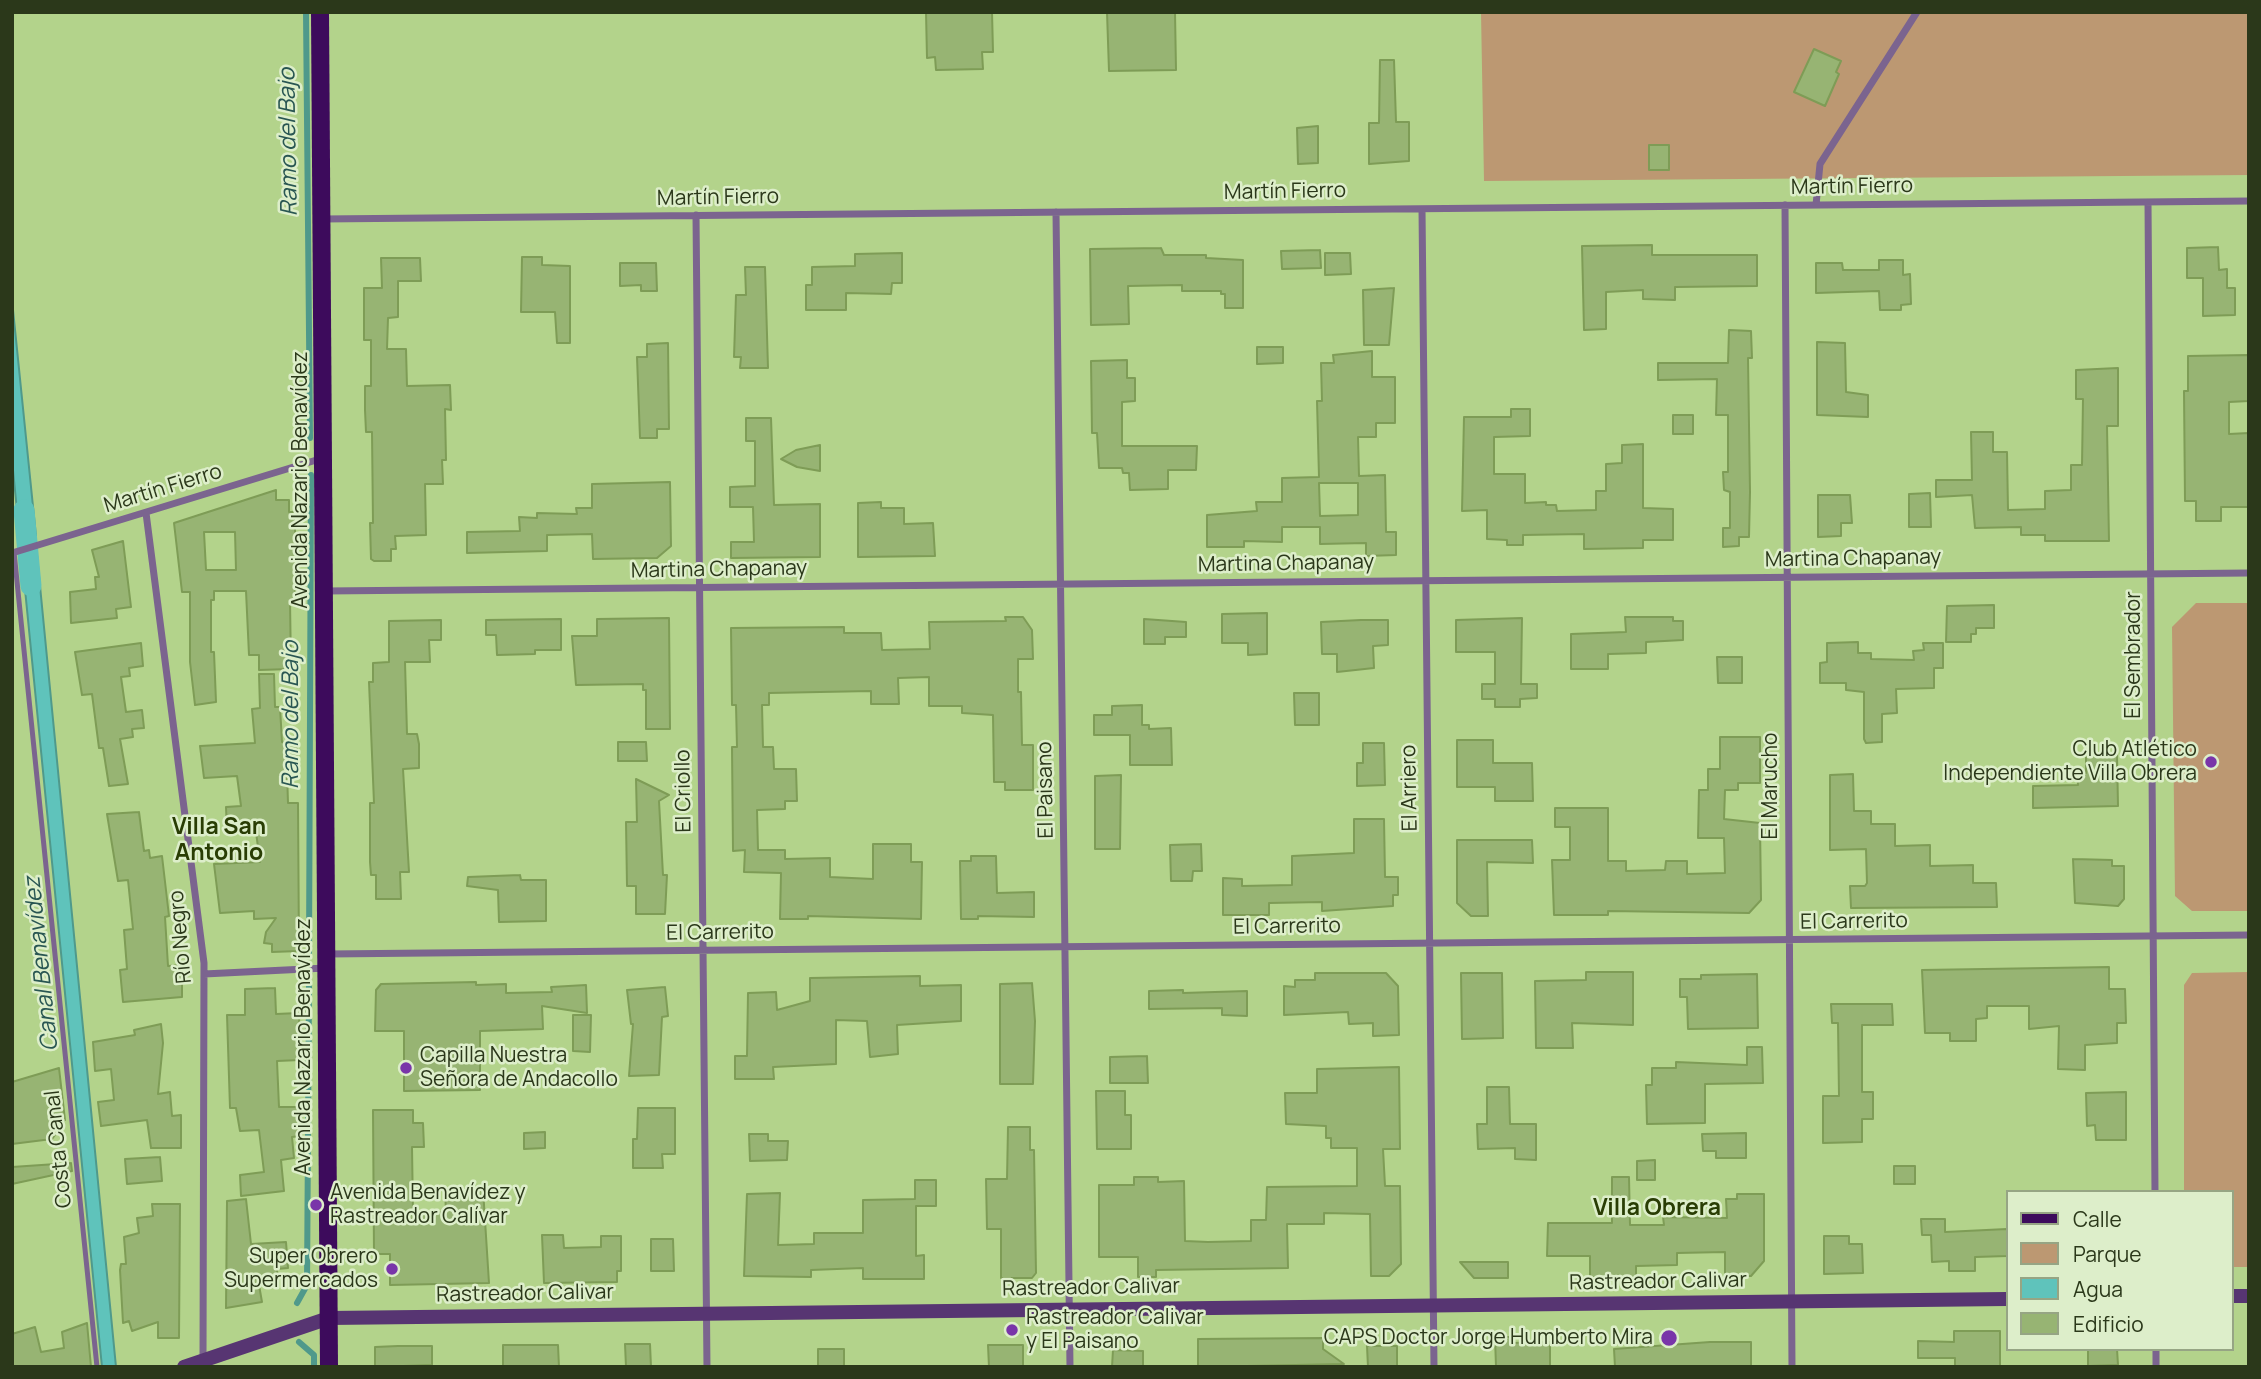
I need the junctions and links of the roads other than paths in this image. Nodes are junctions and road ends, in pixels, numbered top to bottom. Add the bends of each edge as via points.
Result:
1 (320, 12) edge
2 (1917, 12) edge
3 (2249, 201) edge
4 (2148, 202) junction
5 (1785, 205) junction
6 (1816, 205) junction
7 (1422, 209) junction
8 (1056, 212) junction
9 (696, 215) junction
10 (322, 219) junction
11 (323, 457) junction
12 (146, 513) junction
13 (16, 551) edge
14 (2249, 573) edge
15 (2150, 574) junction
16 (1788, 578) junction
17 (1426, 581) junction
18 (1061, 584) junction
19 (700, 587) junction
20 (324, 591) junction
21 (2249, 935) edge
22 (2153, 936) junction
23 (1790, 940) junction
24 (1429, 943) junction
25 (1065, 947) junction
26 (703, 951) junction
27 (326, 961) junction
28 (204, 974) junction
29 (2155, 1190) edge
30 (2006, 1299) edge
31 (1792, 1301) junction
32 (1433, 1305) junction
33 (1069, 1309) junction
34 (707, 1313) junction
35 (329, 1318) junction
36 (203, 1360) junction
37 (97, 1367) edge
38 (184, 1367) edge
39 (329, 1367) edge
40 (707, 1367) edge
41 (1070, 1367) edge
42 (1434, 1367) edge
43 (1792, 1367) edge

1 - 10 main road, Avenida Nazario Benavídez
2 - 6 street via 1820,164
3 - 4 street, Martín Fierro
4 - 6 street, Martín Fierro
4 - 15 street, El Sembrador
5 - 6 street, Martín Fierro
5 - 7 street, Martín Fierro
5 - 16 street, El Marucho
7 - 8 street, Martín Fierro
7 - 17 street, El Arriero
8 - 9 street, Martín Fierro
8 - 18 street, El Paisano
9 - 10 street, Martín Fierro
9 - 19 street, El Criollo
10 - 11 main road, Avenida Nazario Benavídez
11 - 12 street, Martín Fierro
11 - 20 main road, Avenida Nazario Benavídez
12 - 13 street, Martín Fierro
12 - 28 street, Río Negro
13 - 37 lane, Costa Canal
14 - 15 street, Martina Chapanay
15 - 16 street, Martina Chapanay
15 - 22 street, El Sembrador
16 - 17 street, Martina Chapanay
16 - 23 street, El Marucho
17 - 18 street, Martina Chapanay
17 - 24 street, El Arriero
18 - 19 street, Martina Chapanay
18 - 25 street, El Paisano
19 - 20 street, Martina Chapanay
19 - 26 street, El Criollo
20 - 27 main road, Avenida Nazario Benavídez
21 - 22 street, El Carrerito
22 - 23 street, El Carrerito
22 - 29 street, El Sembrador
23 - 24 street, El Carrerito
23 - 31 street, El Marucho
24 - 25 street, El Carrerito
24 - 32 street, El Arriero
25 - 26 street, El Carrerito
25 - 33 street, El Paisano
26 - 27 street, El Carrerito
26 - 34 street, El Criollo
27 - 28 street, El Carrerito
27 - 35 main road, Avenida Nazario Benavídez
28 - 36 street, Río Negro
30 - 31 main road, Rastreador Calivar
31 - 32 main road, Rastreador Calivar
31 - 43 street, El Marucho
32 - 33 main road, Rastreador Calivar
32 - 42 street, El Arriero
33 - 34 main road, Rastreador Calivar
33 - 41 street, El Paisano
34 - 35 main road, Rastreador Calivar
34 - 40 street, El Criollo
35 - 36 main road, Rastreador Calivar
35 - 39 main road, Avenida Nazario Benavídez
36 - 38 main road, Rastreador Calivar

